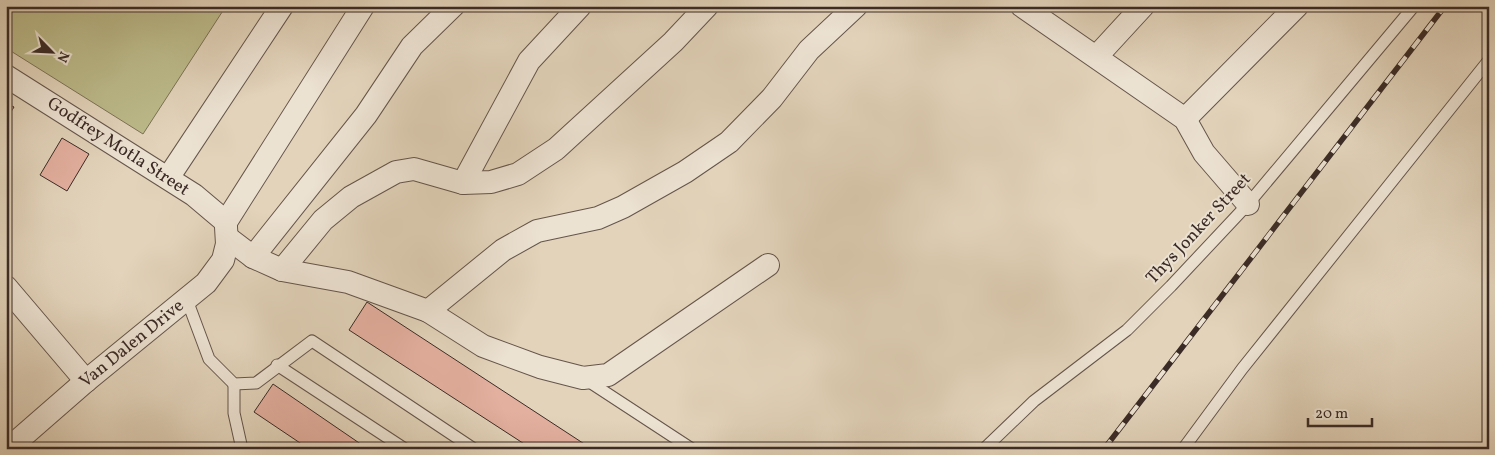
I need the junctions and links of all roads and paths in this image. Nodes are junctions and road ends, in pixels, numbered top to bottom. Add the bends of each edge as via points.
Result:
1 (282, 6) edge
2 (364, 6) edge
3 (453, 6) edge
4 (580, 6) edge
5 (707, 6) edge
6 (856, 6) edge
7 (1022, 6) edge
8 (1143, 6) edge
9 (1297, 6) edge
10 (1414, 6) edge
11 (1096, 56) junction
12 (1489, 60) edge
13 (6, 76) edge
14 (1184, 119) junction
15 (168, 178) junction
16 (463, 183) junction
17 (1248, 204) junction
18 (227, 230) junction
19 (253, 257) junction
20 (768, 266) dead end
21 (282, 270) junction
22 (6, 287) edge
23 (187, 300) junction
24 (428, 311) junction
25 (277, 365) junction
26 (583, 378) junction
27 (86, 381) junction
28 (234, 384) junction
29 (8, 449) edge
30 (242, 449) edge
31 (406, 449) edge
32 (474, 449) edge
33 (692, 449) edge
34 (984, 449) edge
35 (1183, 449) edge

1 - 15 street
2 - 18 street, Van Dalen Drive
3 - 19 street via 412,46 366,115
4 - 16 street via 529,61
5 - 16 street via 673,42 556,149 518,174 491,182
6 - 24 street via 809,50 772,98 729,142 685,172 623,207 598,218 537,231 503,250
7 - 11 street
8 - 11 street
9 - 14 street
10 - 17 lane, Thys Jonker Street
11 - 14 street
12 - 35 lane via 1242,369
13 - 15 street, Godfrey Motla Street
14 - 17 street via 1204,153
15 - 18 street, Godfrey Motla Street via 194,196
16 - 21 street via 414,169 396,172 351,197 323,220
17 - 34 lane, Thys Jonker Street via 1127,330 1034,401
18 - 19 street, Godfrey Motla Street
18 - 23 street, Van Dalen Drive via 226,252 218,269
19 - 21 street, Godfrey Motla Street
20 - 26 street via 608,375
21 - 24 street, Godfrey Motla Street via 348,282
22 - 27 street
23 - 27 street, Van Dalen Drive
23 - 28 lane via 209,359
24 - 26 street, Godfrey Motla Street via 483,346 540,367
25 - 28 lane via 256,382
25 - 31 lane
25 - 32 lane via 312,341
26 - 33 lane
27 - 29 street, Van Dalen Drive
28 - 30 lane via 234,413

